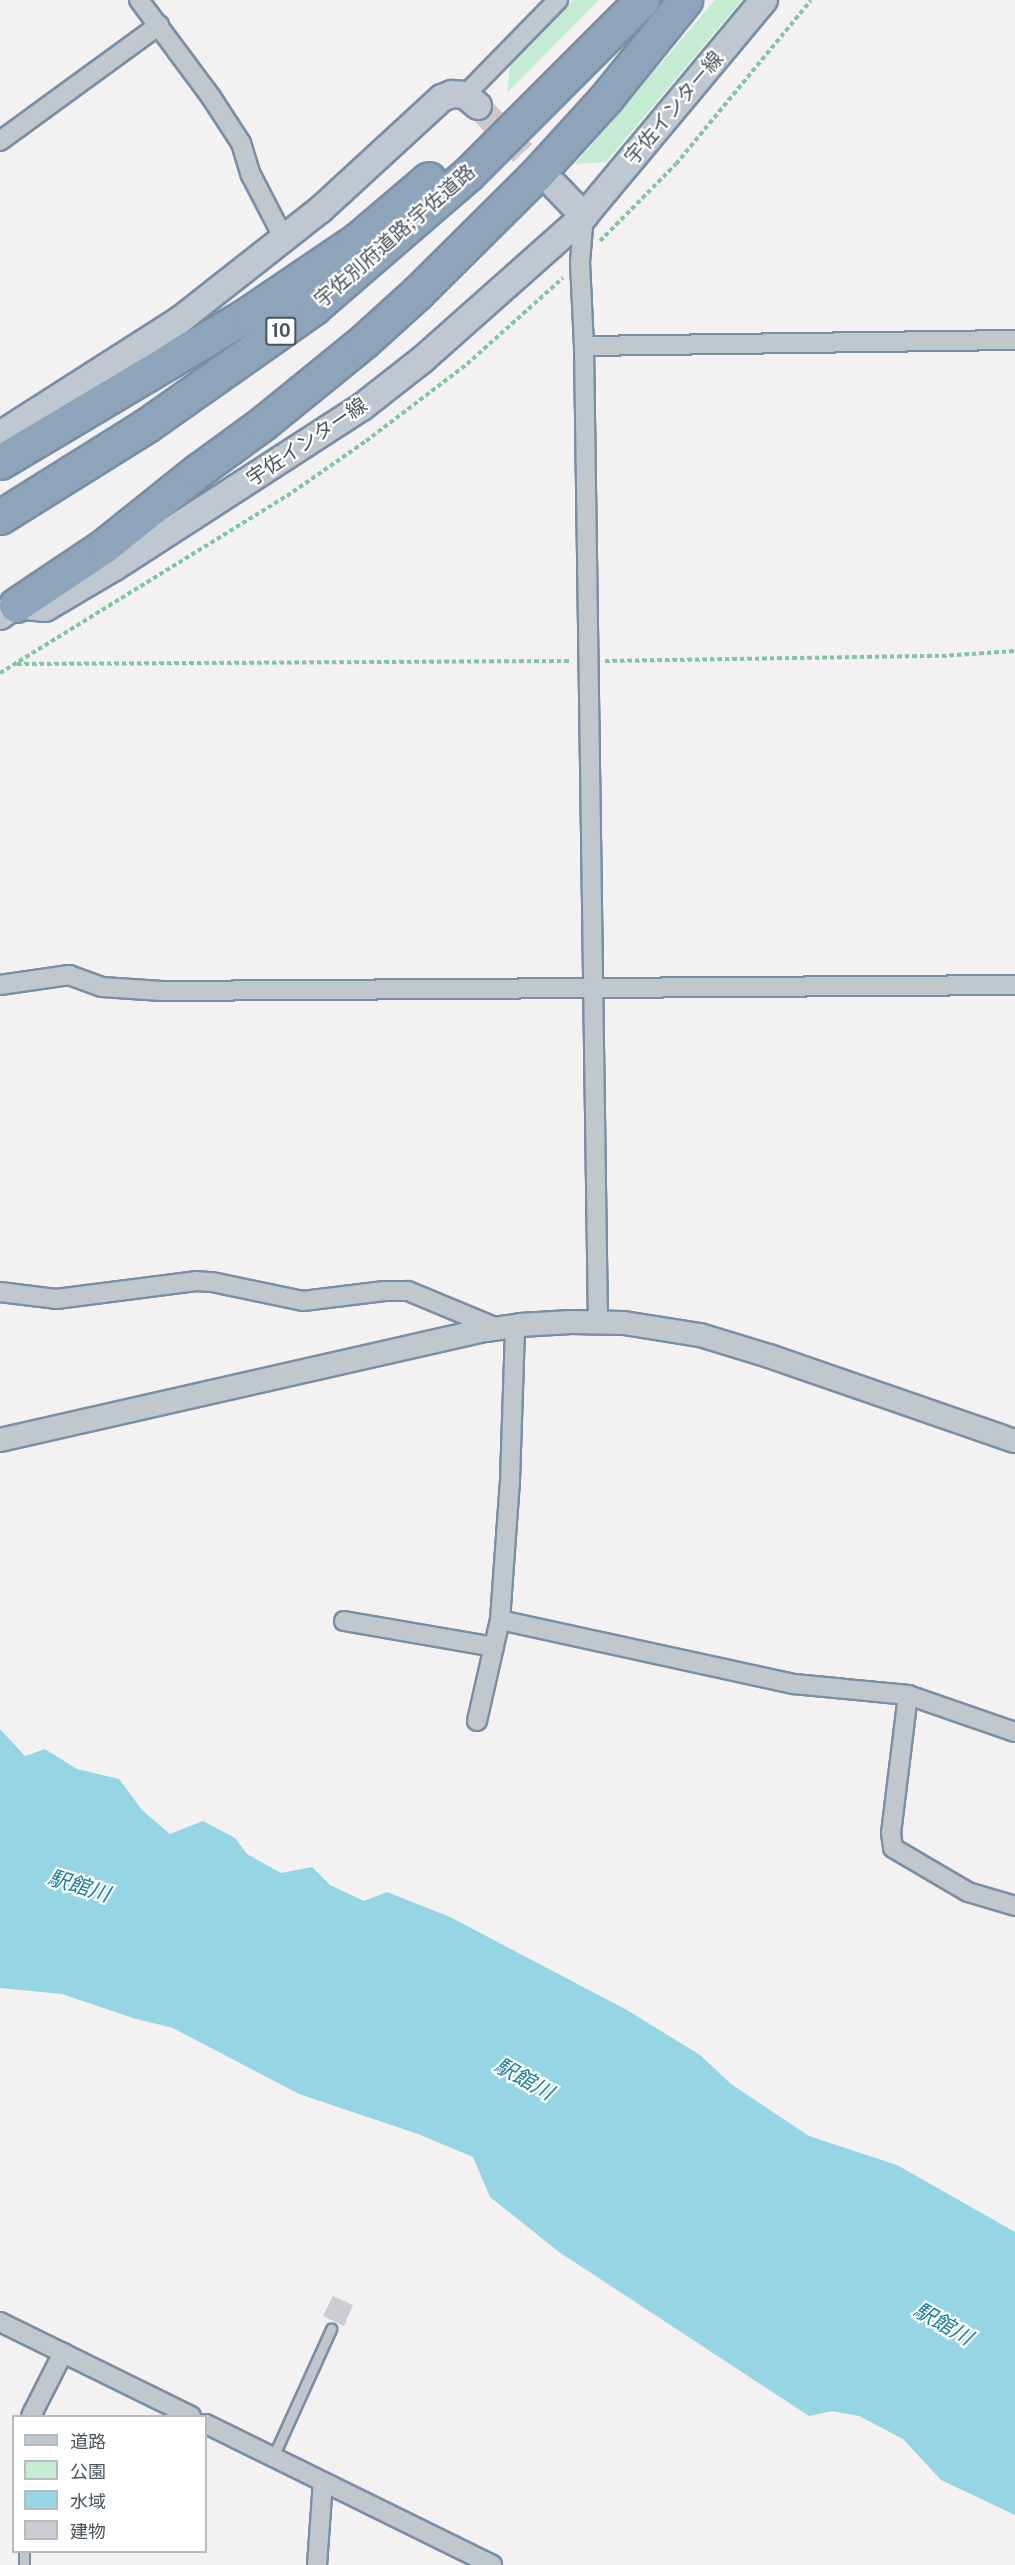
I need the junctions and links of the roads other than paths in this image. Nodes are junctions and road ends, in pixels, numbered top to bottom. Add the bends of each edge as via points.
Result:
1 (139, 0) edge
2 (558, 0) edge
3 (642, 0) edge
4 (685, 0) edge
5 (764, 0) edge
6 (159, 25) junction
7 (471, 100) joint
8 (535, 110) junction
9 (0, 141) edge
10 (555, 186) tunnel mouth
11 (584, 216) junction
12 (283, 237) junction
13 (1015, 340) edge
14 (584, 346) junction
15 (0, 435) edge
16 (0, 462) edge
17 (0, 517) edge
18 (8, 610) edge
19 (0, 985) edge
20 (1015, 985) edge
21 (595, 988) junction
22 (0, 1292) edge
23 (598, 1322) junction
24 (506, 1327) junction
25 (0, 1440) edge
26 (1015, 1441) edge
27 (500, 1620) junction
28 (344, 1622) dead end
29 (494, 1647) junction
30 (908, 1695) junction
31 (477, 1721) dead end
32 (1015, 1732) edge
33 (1015, 1906) edge
34 (0, 2322) edge
35 (331, 2329) dead end
36 (63, 2354) junction
37 (32, 2415) edge
38 (189, 2415) edge
39 (207, 2424) edge
40 (273, 2457) junction
41 (323, 2482) junction
42 (316, 2565) edge
43 (492, 2565) edge

1 - 6 street
2 - 7 street
3 - 8 highway, 宇佐別府道路;宇佐道路 / 10
4 - 18 highway via 552,158 475,238 364,341 104,546
5 - 11 main road, 宇佐インター線
6 - 9 street
6 - 12 street via 241,143 251,175
7 - 12 main road via 452,94 442,98 320,210
8 - 16 highway via 485,131 357,240 248,314
8 - 17 highway, 宇佐別府道路;宇佐道路 / 10 via 468,174 314,307 147,425
10 - 11 main road
11 - 14 street via 580,262
11 - 18 main road, 宇佐インター線 via 461,327 362,407 45,609
12 - 15 main road via 180,320
13 - 14 street
14 - 21 street
19 - 21 street via 69,975 102,987 142,991
20 - 21 street
21 - 23 street
22 - 24 street via 72,1298 196,1281 303,1301 408,1291
23 - 24 street
23 - 26 street via 651,1326 722,1341
24 - 25 street
24 - 27 street via 510,1480
27 - 29 street
27 - 30 street via 794,1684
28 - 29 street
29 - 31 street
30 - 32 street
30 - 33 street via 891,1833 893,1848 968,1892
34 - 36 street
35 - 40 lane
36 - 37 street
36 - 38 street
39 - 40 street
40 - 41 street
41 - 42 street
41 - 43 street

